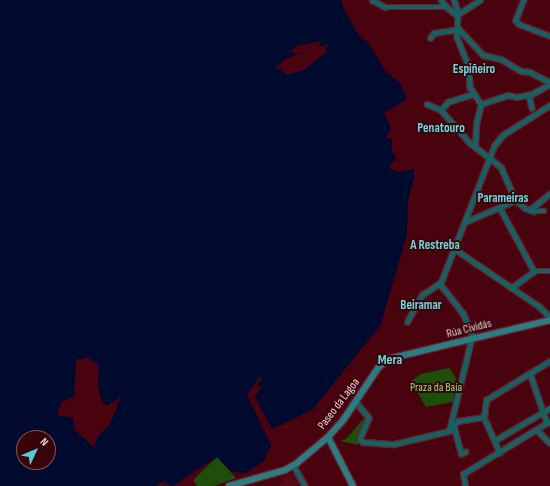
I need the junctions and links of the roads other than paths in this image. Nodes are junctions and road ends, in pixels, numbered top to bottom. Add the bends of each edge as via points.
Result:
1 (372, 0) edge
2 (440, 0) edge
3 (454, 0) edge
4 (480, 0) edge
5 (524, 0) edge
6 (447, 7) junction
7 (457, 15) junction
8 (459, 29) junction
9 (550, 36) edge
10 (430, 38) dead end
11 (550, 83) edge
12 (473, 94) junction
13 (529, 95) junction
14 (427, 104) dead end
15 (481, 104) junction
16 (550, 105) edge
17 (532, 108) dead end
18 (442, 110) junction
19 (475, 146) junction
20 (488, 157) junction
21 (549, 194) edge
22 (516, 200) junction
23 (500, 208) junction
24 (530, 210) junction
25 (544, 210) dead end
26 (464, 222) junction
27 (455, 249) junction
28 (534, 271) junction
29 (550, 271) edge
30 (441, 282) junction
31 (511, 288) junction
32 (549, 318) edge
33 (407, 322) dead end
34 (470, 341) junction
35 (394, 357) joint
36 (550, 361) edge
37 (530, 373) junction
38 (357, 403) junction
39 (550, 408) edge
40 (542, 413) junction
41 (484, 417) junction
42 (549, 422) edge
43 (538, 431) junction
44 (328, 437) junction
45 (494, 441) junction
46 (550, 443) edge
47 (466, 452) dead end
48 (500, 453) junction
49 (294, 466) junction
50 (229, 486) edge
51 (305, 486) edge
52 (353, 486) edge
53 (465, 486) edge

1 - 6 street via 384,7
2 - 6 street
3 - 7 street
4 - 7 street
5 - 9 street via 516,20 519,24
6 - 7 street
7 - 8 street
8 - 10 street via 434,33
8 - 11 street via 483,55 501,59 521,72 530,72
8 - 12 street via 457,37 469,67
11 - 13 street
12 - 15 street
12 - 18 street via 448,102
13 - 15 street via 508,95
13 - 17 street
14 - 18 street
15 - 19 street via 476,124
16 - 20 street via 503,135
18 - 19 street
19 - 20 street
20 - 22 street via 501,167
20 - 26 street
21 - 24 street
22 - 23 street
22 - 24 street
23 - 26 street
23 - 28 street
24 - 25 street
26 - 27 street
27 - 30 street
27 - 31 street
28 - 29 street
28 - 31 street
30 - 33 street via 422,295
30 - 34 street via 441,286 463,314 472,336
31 - 32 street via 548,312
32 - 34 main road, Rúa Cividás
34 - 35 main road, Rúa Cividás
34 - 38 street via 449,431 394,444 361,441 369,418
35 - 38 main road, Paseo da Lagoa via 380,365
36 - 37 street
37 - 40 street
37 - 41 street via 486,400
38 - 44 main road, Paseo da Lagoa
39 - 40 street
40 - 42 street
40 - 45 street
41 - 45 street
41 - 47 street via 458,421 453,425 461,454
42 - 43 street
43 - 46 street
43 - 48 street
44 - 49 main road, Paseo da Lagoa
44 - 52 main road
45 - 48 street
48 - 53 street via 463,474
49 - 50 main road, Paseo da Lagoa
49 - 51 street

